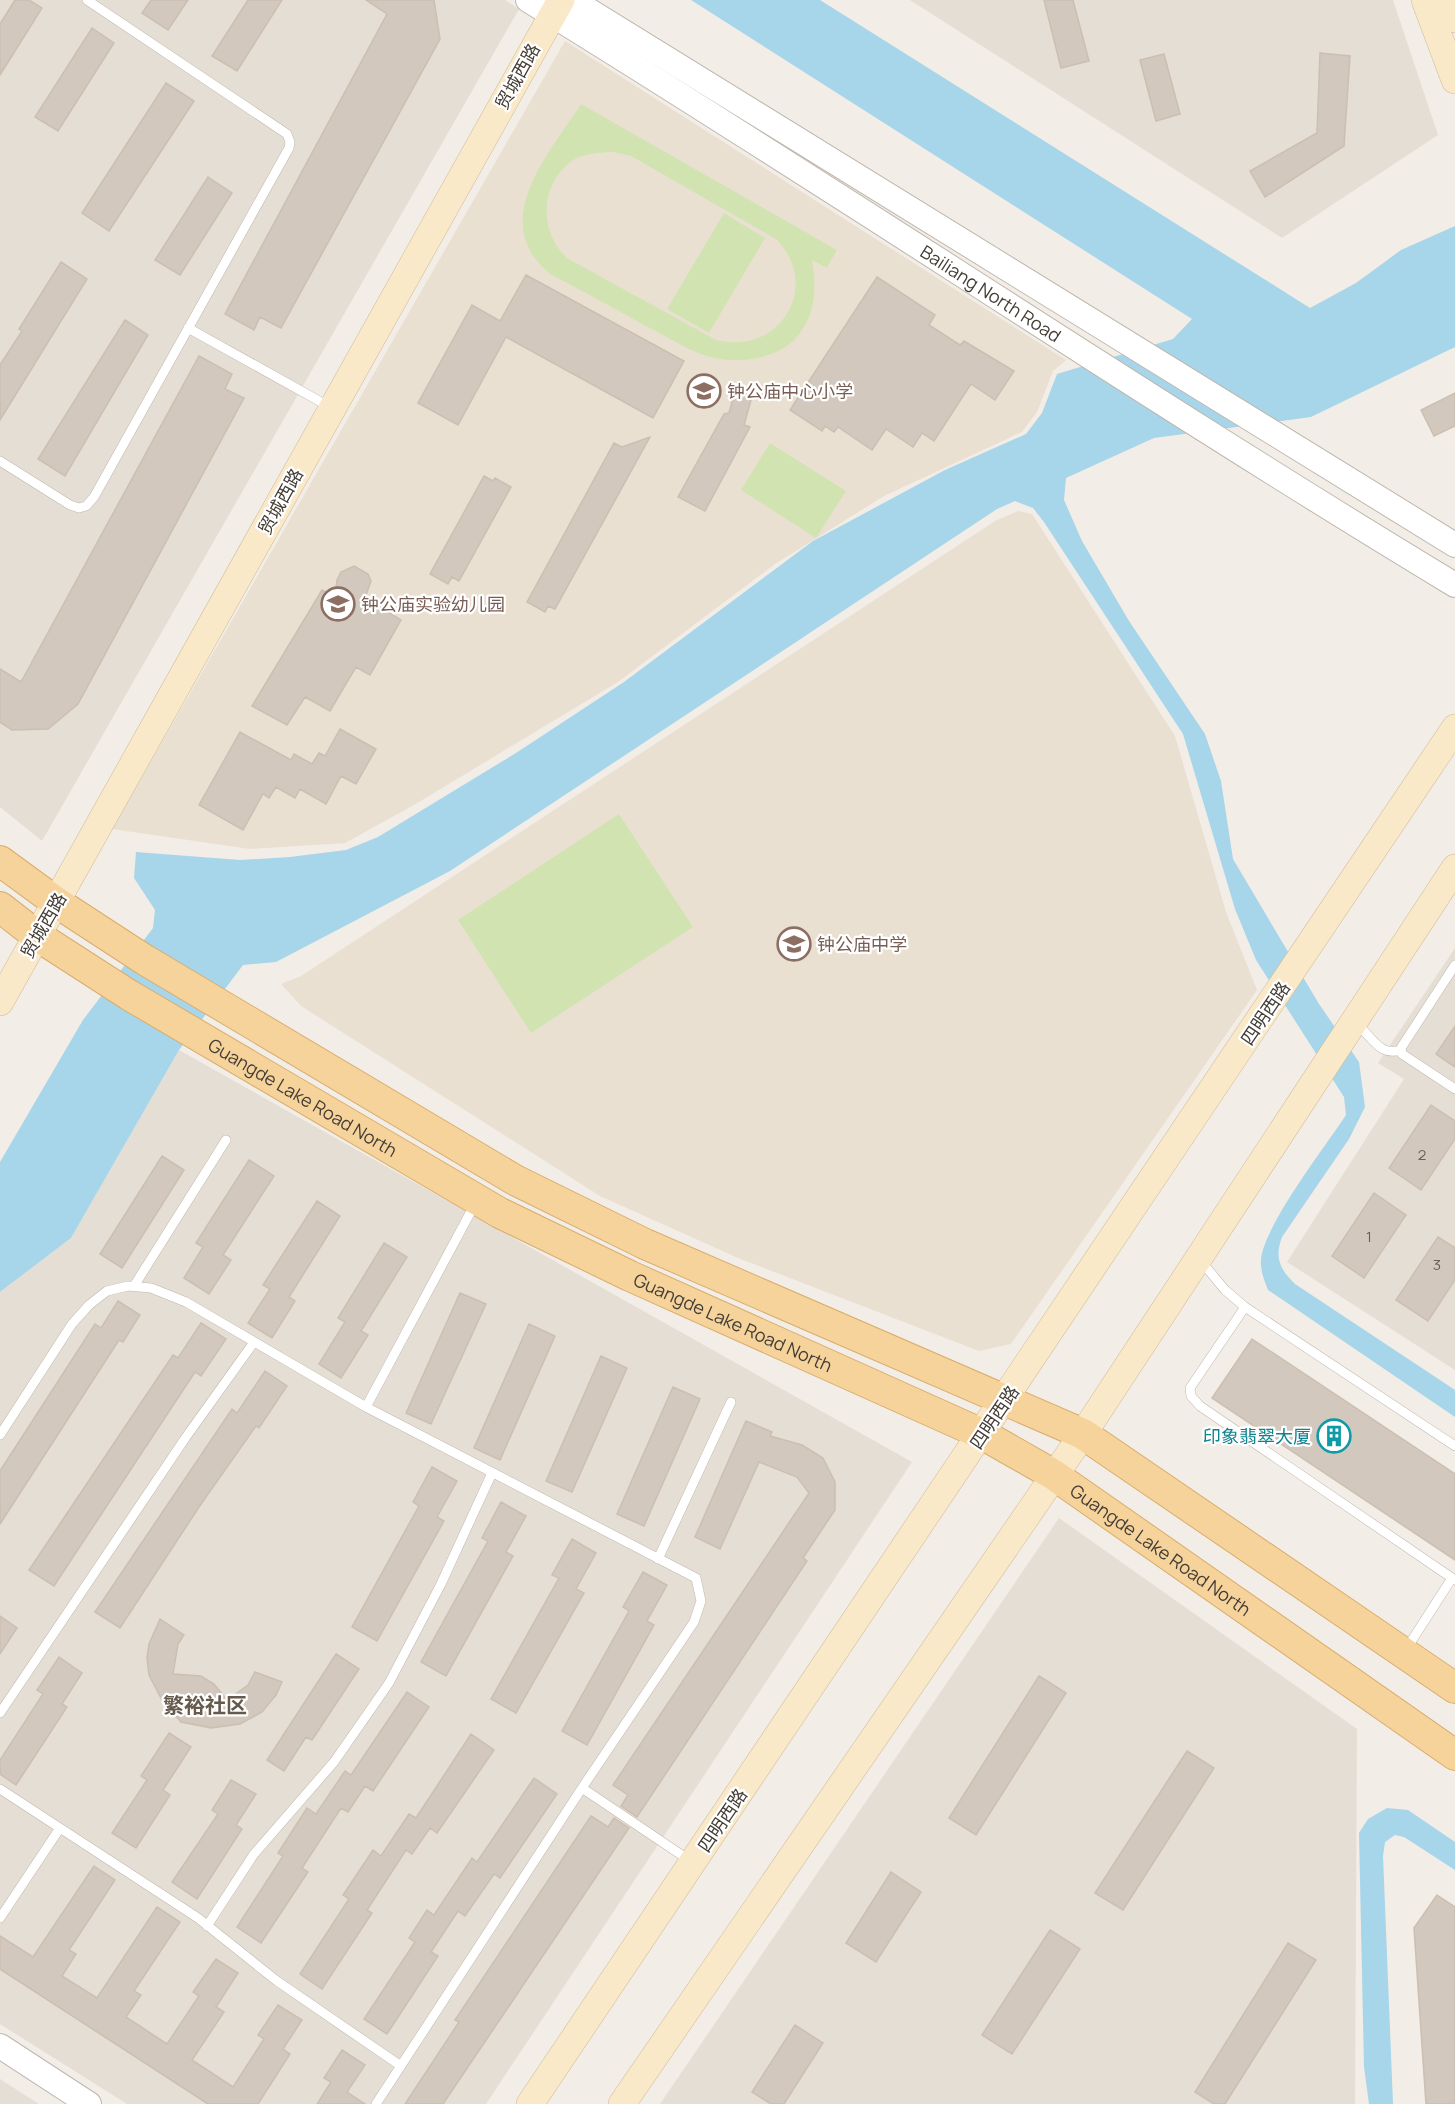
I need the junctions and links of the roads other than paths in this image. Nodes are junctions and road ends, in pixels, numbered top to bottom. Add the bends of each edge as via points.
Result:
1 (87, 0) edge
2 (528, 0) edge
3 (1425, 0) edge
4 (1446, 0) edge
5 (562, 5) edge
6 (1455, 19) edge
7 (1455, 80) edge
8 (189, 328) junction
9 (332, 408) junction
10 (0, 461) edge
11 (1455, 545) edge
12 (1455, 585) edge
13 (1455, 728) edge
14 (0, 861) edge
15 (1455, 868) edge
16 (56, 902) junction
17 (0, 907) edge
18 (36, 936) junction
19 (1455, 965) edge
20 (0, 1002) edge
21 (1350, 1027) junction
22 (1401, 1050) junction
23 (1455, 1089) edge
24 (226, 1140) dead end
25 (477, 1200) junction
26 (1198, 1259) junction
27 (134, 1286) junction
28 (1245, 1307) junction
29 (254, 1342) junction
30 (1004, 1401) junction
31 (731, 1402) dead end
32 (366, 1407) junction
33 (982, 1434) junction
34 (1083, 1434) junction
35 (0, 1435) edge
36 (1455, 1446) edge
37 (492, 1473) junction
38 (1054, 1475) junction
39 (658, 1559) junction
40 (1454, 1579) edge
41 (1404, 1653) junction
42 (1455, 1688) edge
43 (0, 1713) edge
44 (1455, 1755) edge
45 (582, 1788) junction
46 (0, 1789) edge
47 (60, 1828) junction
48 (693, 1863) junction
49 (0, 1918) edge
50 (207, 1926) junction
51 (0, 2046) edge
52 (401, 2066) junction
53 (81, 2102) edge
54 (376, 2104) edge
55 (530, 2104) edge
56 (622, 2104) edge

1 - 8 lane via 287,134 290,142
2 - 5 street, Bailiang North Road
3 - 7 main road
4 - 6 main road
5 - 9 main road, 贸城西路
5 - 11 street, Bailiang North Road
5 - 12 street, Bailiang North Road via 1258,466
8 - 9 lane
8 - 10 lane via 86,506 70,505
9 - 16 main road, 贸城西路
13 - 30 main road, 四明西路
14 - 16 main road, Guangde Lake Road North
15 - 21 main road
16 - 18 main road, 贸城西路
16 - 30 main road, Guangde Lake Road North via 145,960 515,1180 645,1244
17 - 18 main road, Guangde Lake Road North
18 - 20 main road, 贸城西路
18 - 25 main road, Guangde Lake Road North
19 - 22 lane
21 - 22 lane via 1364,1030 1379,1050
21 - 26 main road
22 - 23 lane
24 - 27 lane
25 - 32 lane
25 - 33 main road, Guangde Lake Road North via 630,1276
26 - 28 lane
26 - 34 main road
27 - 29 lane via 151,1288 186,1302
27 - 35 lane via 107,1291 89,1305 72,1324
28 - 36 lane
28 - 40 lane via 1190,1388 1191,1396 1200,1406
29 - 32 lane
29 - 43 lane
30 - 33 main road, 四明西路
30 - 34 main road, Guangde Lake Road North
31 - 39 lane
32 - 37 lane
33 - 38 main road, Guangde Lake Road North
33 - 48 main road, 四明西路
34 - 38 main road
34 - 41 main road, Guangde Lake Road North
37 - 39 lane
37 - 50 lane via 441,1584 389,1683 334,1762 254,1854
38 - 44 main road, Guangde Lake Road North
38 - 56 main road
39 - 45 lane via 696,1578 701,1601 698,1612
40 - 41 lane
41 - 42 main road, Guangde Lake Road North
45 - 48 lane
45 - 52 lane
46 - 47 lane
47 - 49 lane
47 - 50 lane
48 - 55 main road, 四明西路
50 - 52 lane via 277,1981
51 - 53 street
52 - 54 lane

